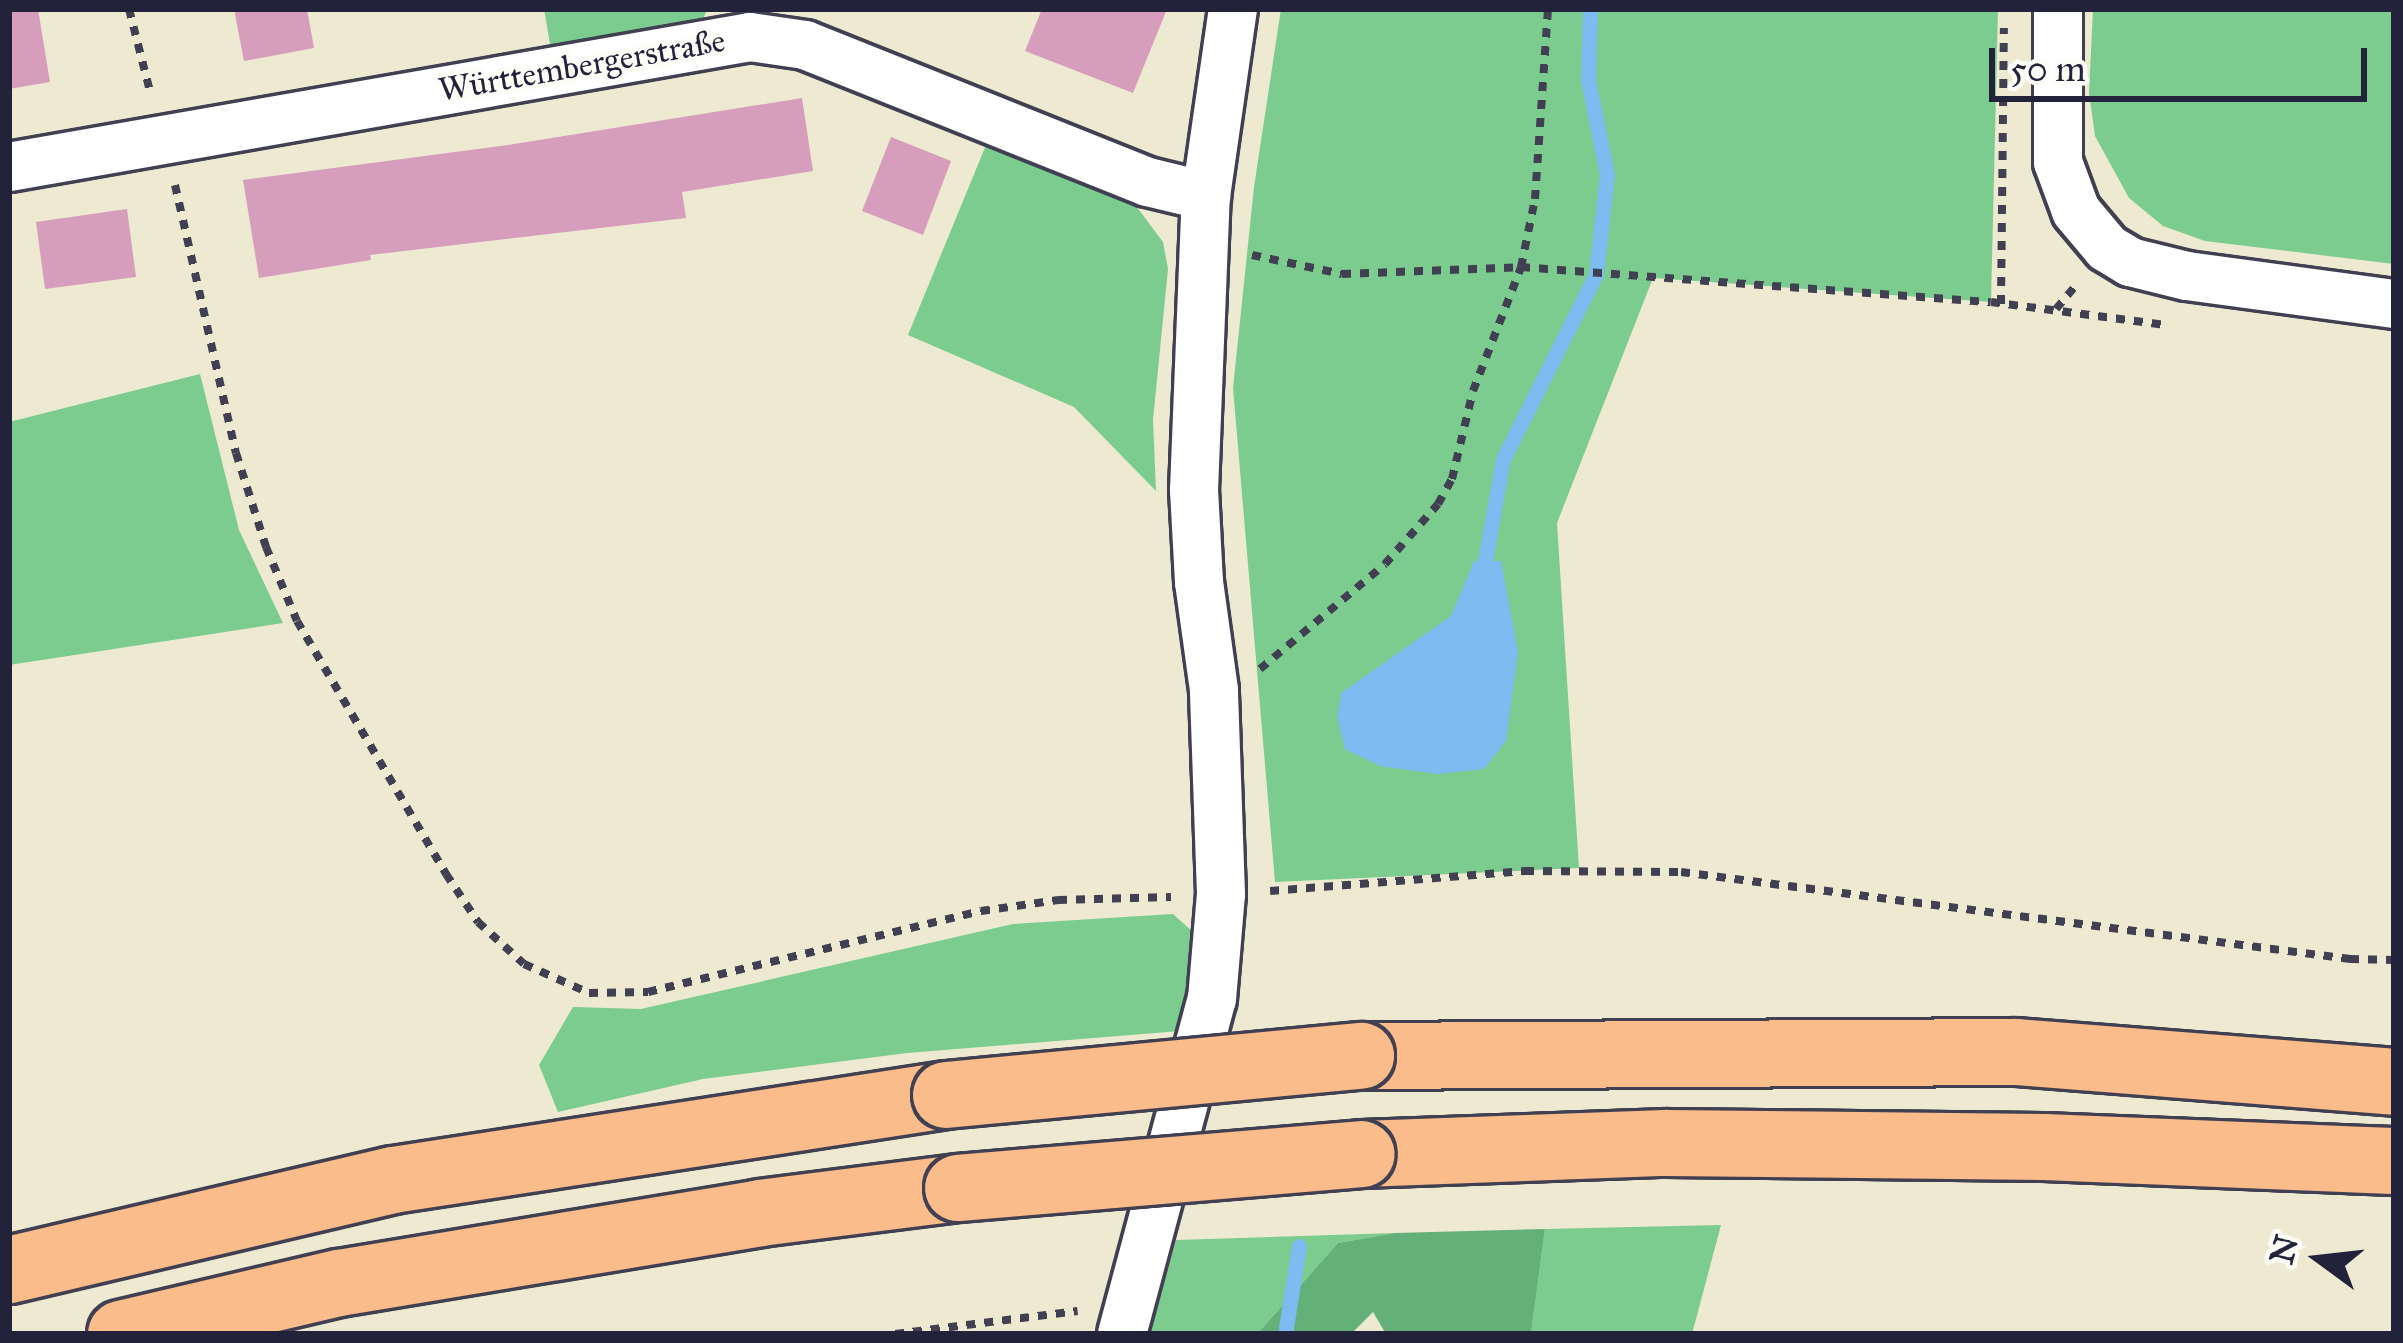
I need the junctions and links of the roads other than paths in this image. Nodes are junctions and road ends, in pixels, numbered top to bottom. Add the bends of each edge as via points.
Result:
1 (1233, 9) edge
2 (2059, 9) edge
3 (751, 23) edge
4 (9, 166) edge
5 (1206, 196) junction
6 (2394, 304) edge
7 (2394, 1082) edge
8 (2394, 1161) edge
9 (9, 1270) edge
10 (1124, 1324) edge
11 (121, 1334) edge

1 - 5 street
2 - 6 street via 2058,162 2076,212 2107,248 2187,276
3 - 4 street, Württembergerstraße
3 - 5 street, Württembergerstraße via 1148,182
5 - 10 street via 1194,490 1214,690 1222,894 1212,999
7 - 9 highway, bridge via 2016,1052 1361,1056 946,1095 393,1180
8 - 11 highway, bridge via 1666,1143 1362,1154 958,1187 760,1214 339,1283

